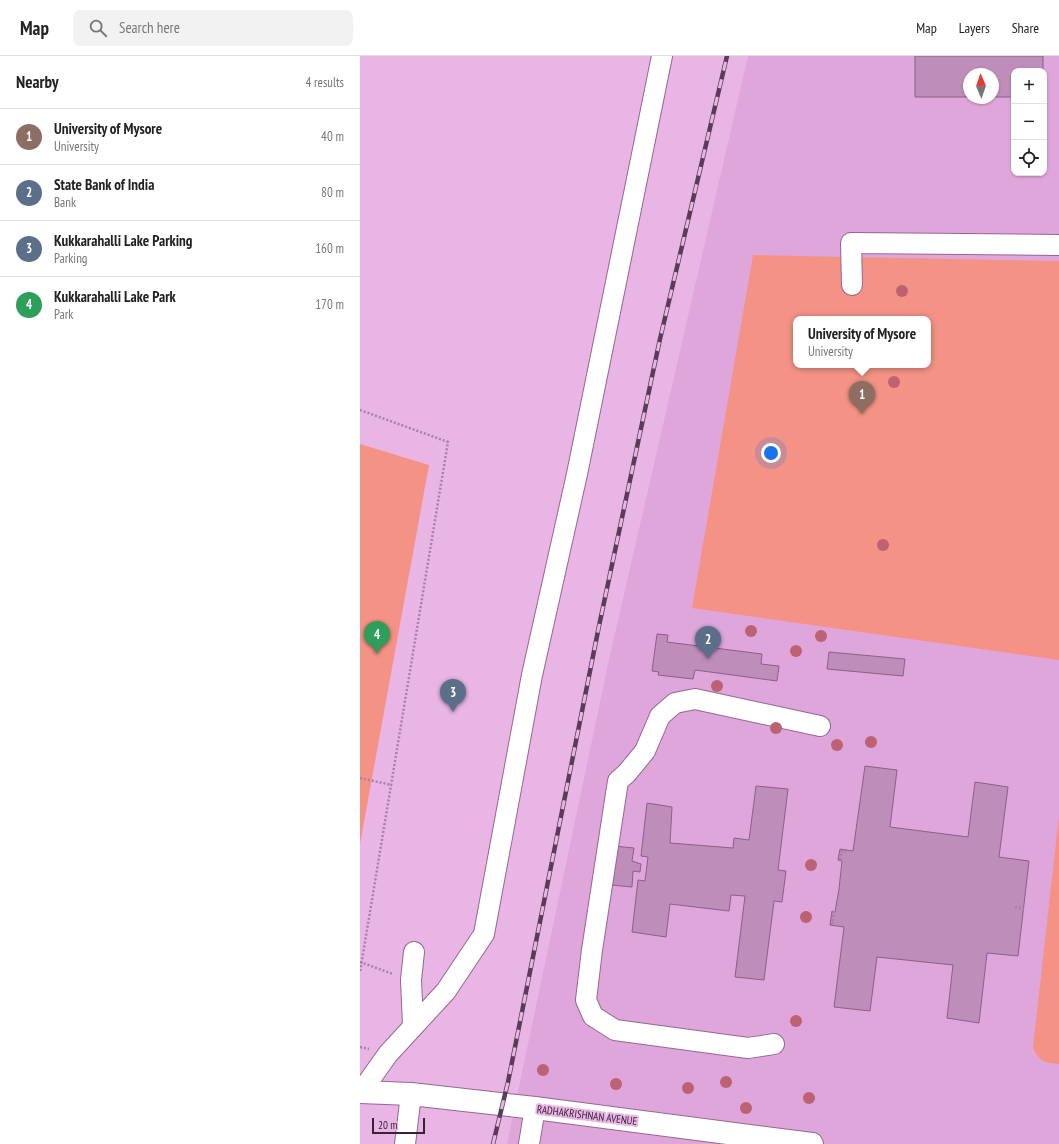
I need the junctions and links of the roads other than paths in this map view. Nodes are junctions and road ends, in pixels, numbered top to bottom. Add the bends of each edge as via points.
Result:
1 (662, 56) edge
2 (1059, 245) edge
3 (852, 285) dead end
4 (820, 726) dead end
5 (414, 952) dead end
6 (413, 1025) junction
7 (774, 1044) dead end
8 (360, 1092) edge
9 (411, 1094) junction
10 (535, 1108) junction
11 (406, 1144) edge
12 (529, 1144) edge
13 (812, 1144) edge

1 - 6 street via 577,474 532,675 484,934 446,991
2 - 3 street via 851,243
4 - 7 street via 695,700 675,703 660,716 645,751 618,781 592,950 586,1000 593,1016 615,1030 748,1048
5 - 6 street via 411,980
6 - 8 street
8 - 9 main road, RADHAKRISHNAN AVENUE
9 - 10 main road, RADHAKRISHNAN AVENUE
9 - 11 street
10 - 12 street
10 - 13 main road, RADHAKRISHNAN AVENUE

